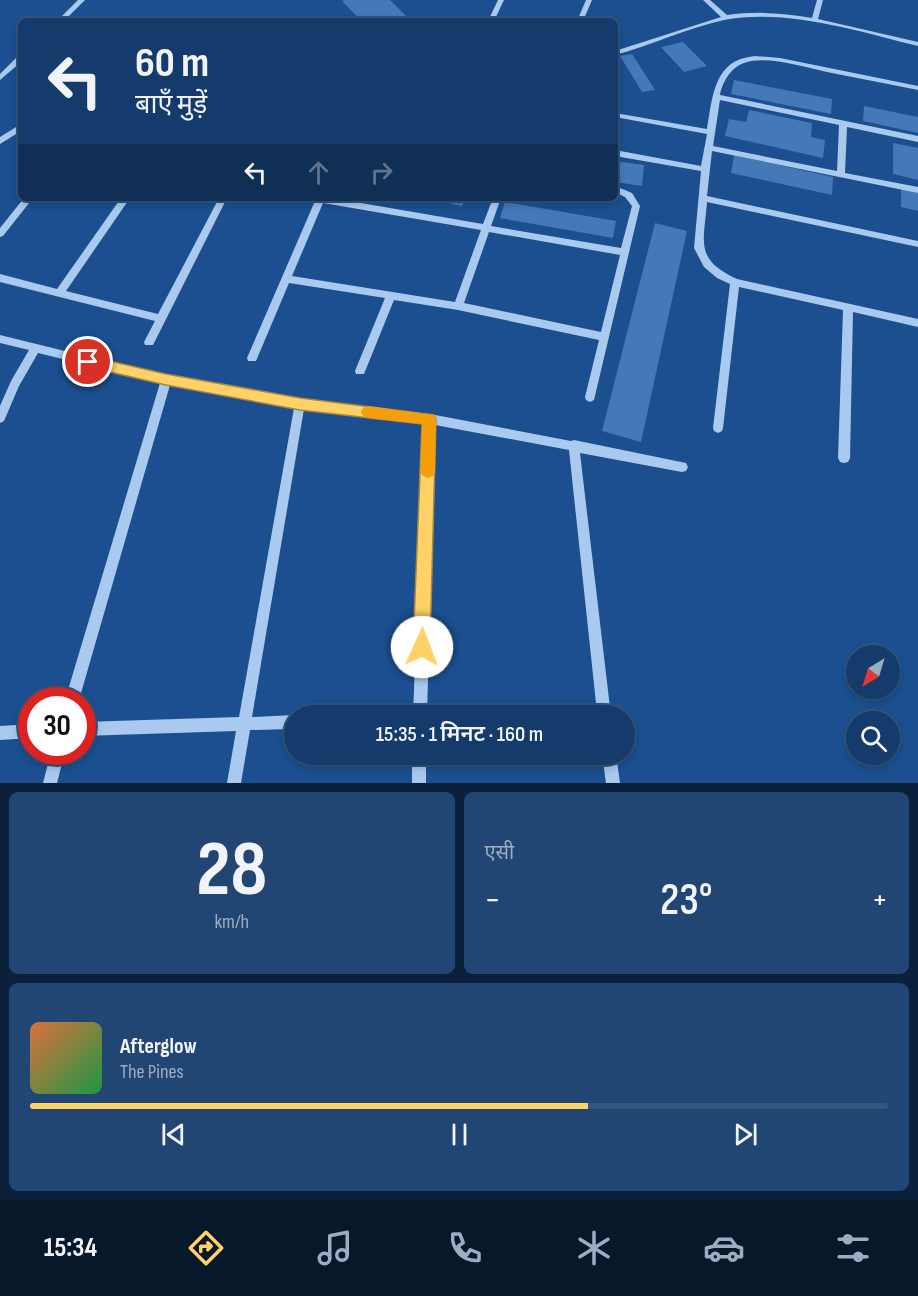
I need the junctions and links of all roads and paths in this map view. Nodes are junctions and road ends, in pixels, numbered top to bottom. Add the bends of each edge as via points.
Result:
1 (82, 0) edge
2 (501, 0) edge
3 (589, 0) edge
4 (706, 0) edge
5 (820, 0) edge
6 (63, 18) edge
7 (492, 18) edge
8 (581, 18) edge
9 (726, 18) junction
10 (814, 21) junction
11 (918, 44) edge
12 (618, 52) edge
13 (18, 60) edge
14 (4, 69) edge
15 (0, 78) edge
16 (918, 88) edge
17 (717, 97) junction
18 (618, 116) edge
19 (843, 122) junction
20 (711, 132) junction
21 (17, 133) edge
22 (918, 139) edge
23 (0, 141) edge
24 (708, 148) junction
25 (618, 154) edge
26 (705, 169) junction
27 (841, 175) junction
28 (618, 190) edge
29 (918, 190) edge
30 (703, 198) junction
31 (27, 201) edge
32 (124, 201) edge
33 (221, 201) edge
34 (318, 201) edge
35 (336, 201) edge
36 (496, 201) edge
37 (484, 228) junction
38 (0, 234) edge
39 (918, 244) edge
40 (623, 252) junction
41 (0, 278) edge
42 (287, 279) junction
43 (735, 282) junction
44 (59, 294) junction
45 (391, 295) junction
46 (458, 306) junction
47 (849, 308) junction
48 (160, 319) junction
49 (918, 323) edge
50 (605, 337) junction
51 (0, 339) edge
52 (149, 342) dead end
53 (36, 347) junction
54 (252, 358) dead end
55 (360, 370) dead end
56 (166, 380) junction
57 (590, 397) dead end
58 (300, 404) junction
59 (0, 418) edge
60 (429, 419) junction
61 (718, 428) dead end
62 (574, 445) junction
63 (844, 458) dead end
64 (682, 467) dead end
65 (76, 687) edge
66 (420, 705) edge
67 (603, 705) edge
68 (284, 722) edge
69 (244, 724) junction
70 (96, 729) edge
71 (18, 732) edge
72 (0, 733) edge
73 (55, 765) edge
74 (419, 765) edge
75 (611, 765) edge
76 (50, 783) edge
77 (234, 783) edge
78 (419, 783) edge
79 (613, 783) edge

1 - 6 street
2 - 7 street
3 - 8 street
4 - 9 street
5 - 10 street
9 - 10 street via 771,16
9 - 12 street
10 - 11 street
13 - 14 street
14 - 15 street
16 - 17 street via 754,58 730,69 722,78
17 - 19 street
17 - 20 street
18 - 20 street
19 - 22 street
19 - 27 street
20 - 24 street
21 - 23 street
24 - 26 street
24 - 27 street
25 - 26 street
26 - 30 street
27 - 29 street
28 - 40 street via 634,199 636,207
30 - 39 street
30 - 43 street via 699,248 707,265
31 - 38 street
32 - 44 street
33 - 48 street
34 - 42 street
35 - 37 street
36 - 37 street
37 - 40 street
37 - 46 street
40 - 50 street
41 - 44 street
42 - 45 street
42 - 54 street
43 - 47 street
43 - 61 street
44 - 48 street
45 - 46 street
45 - 55 street
46 - 50 street
47 - 49 street
47 - 63 street
48 - 52 street
50 - 57 street
51 - 53 street
53 - 56 street
53 - 59 street
56 - 58 street
56 - 65 street
58 - 60 street
58 - 69 street
60 - 62 street
60 - 66 street
62 - 64 street
62 - 67 street
68 - 69 street
69 - 70 street
69 - 77 street
71 - 72 street
73 - 76 street
74 - 78 street
75 - 79 street

